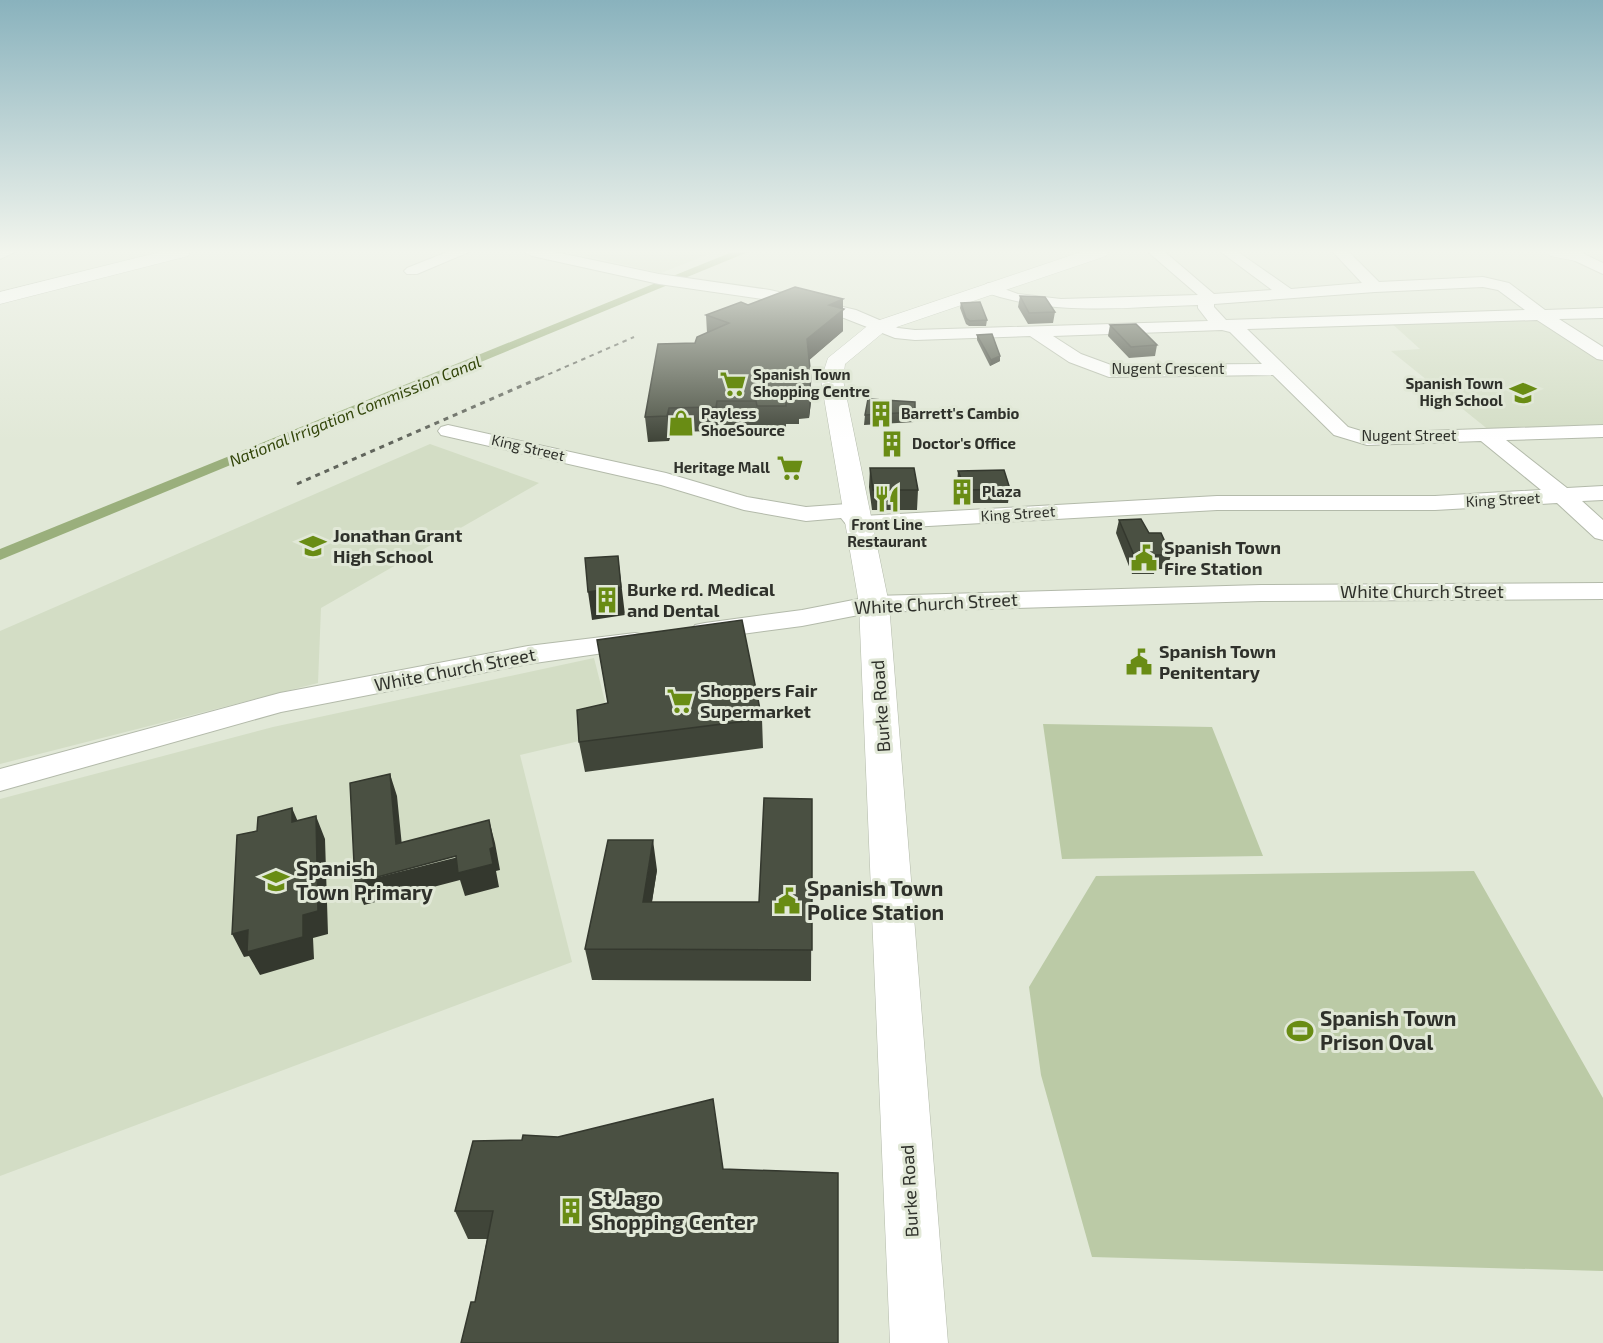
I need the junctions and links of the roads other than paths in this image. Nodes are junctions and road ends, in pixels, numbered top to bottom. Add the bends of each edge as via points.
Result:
1 (851, 315) edge
2 (913, 315) edge
3 (1212, 315) edge
4 (1541, 315) junction
5 (1551, 315) edge
6 (1221, 325) junction
7 (878, 327) junction
8 (1032, 330) junction
9 (1603, 355) edge
10 (1278, 369) junction
11 (448, 430) dead end
12 (1603, 430) edge
13 (1486, 435) junction
14 (1603, 494) edge
15 (1564, 497) junction
16 (857, 523) junction
17 (1603, 533) edge
18 (1603, 591) edge
19 (874, 604) junction
20 (0, 780) edge
21 (919, 1343) edge

1 - 7 street
2 - 7 main road, Burke Road
3 - 6 street
4 - 5 street
4 - 6 street
4 - 9 street
6 - 8 street
6 - 10 street, Nugent Street via 1236,328
7 - 8 street via 915,335
7 - 16 main road, Burke Road via 835,362 832,380
8 - 10 street, Nugent Crescent via 1075,358 1109,371
10 - 13 street, Nugent Street via 1341,431 1351,435 1367,439
11 - 16 street, King Street via 666,480 744,503 806,514 847,511
12 - 13 street, Nugent Street
13 - 15 street
14 - 15 street, King Street
15 - 16 street, King Street via 1435,503 1217,503
15 - 17 street
16 - 19 main road, Burke Road
18 - 19 street, White Church Street via 1261,593
19 - 20 street, White Church Street via 802,618 528,655 280,703
19 - 21 main road, Burke Road

